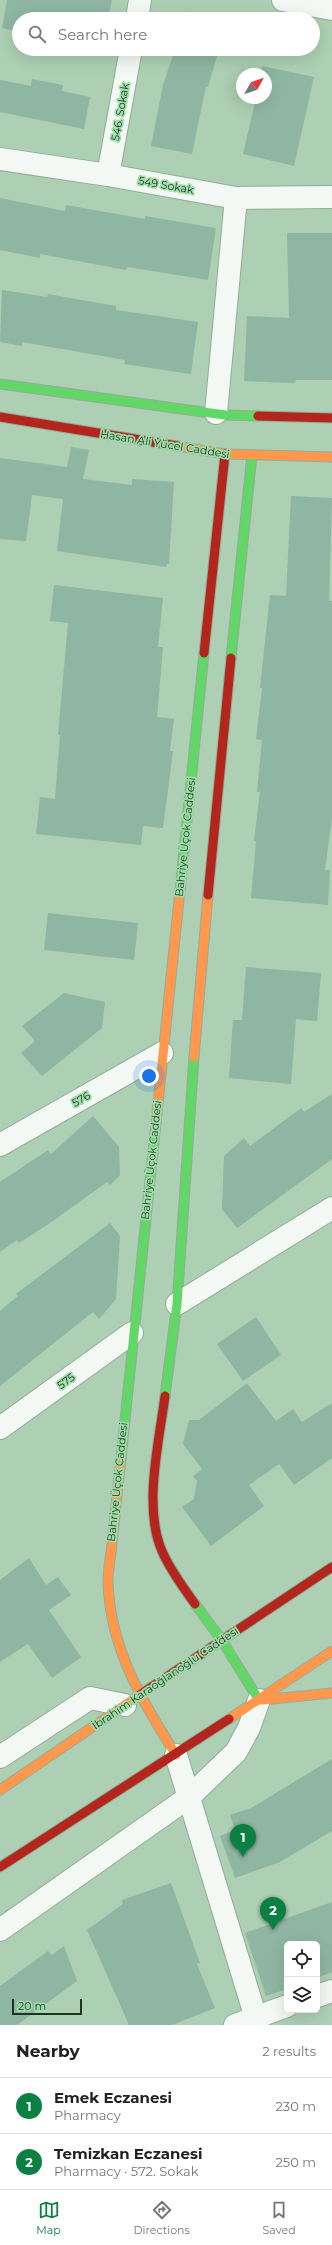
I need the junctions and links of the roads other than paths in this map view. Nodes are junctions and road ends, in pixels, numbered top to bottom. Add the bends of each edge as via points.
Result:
1 (140, 0) edge
2 (283, 0) edge
3 (332, 9) edge
4 (138, 12) edge
5 (130, 56) edge
6 (0, 159) edge
7 (108, 175) junction
8 (332, 197) edge
9 (236, 198) junction
10 (0, 384) edge
11 (216, 413) junction
12 (0, 417) edge
13 (332, 418) edge
14 (225, 454) junction
15 (252, 455) junction
16 (332, 457) edge
17 (162, 1053) junction
18 (0, 1145) edge
19 (332, 1208) edge
20 (177, 1304) junction
21 (132, 1333) junction
22 (0, 1428) edge
23 (332, 1568) edge
24 (221, 1639) junction
25 (332, 1651) edge
26 (332, 1694) edge
27 (132, 1700) junction
28 (259, 1700) junction
29 (176, 1755) junction
30 (0, 1757) edge
31 (0, 1790) edge
32 (189, 1797) junction
33 (0, 1867) edge
34 (0, 1930) edge
35 (332, 1991) edge
36 (320, 1995) edge
37 (284, 2008) edge
38 (257, 2021) edge
39 (235, 2025) edge

1 - 4 street
2 - 3 street
5 - 7 street, 546. Sokak
6 - 7 street, 549 Sokak
7 - 9 street, 549 Sokak
8 - 9 street, 549 Sokak
9 - 11 street
10 - 11 main road
11 - 13 main road via 252,417
12 - 14 main road, Hasan Ali Yücel Caddesi
14 - 15 main road, Hasan Ali Yücel Caddesi
14 - 17 main road, Bahriye Üçok Caddesi
15 - 16 main road, Hasan Ali Yücel Caddesi
15 - 20 main road via 216,804
17 - 18 street, 576
17 - 21 main road, Bahriye Üçok Caddesi
19 - 20 street
20 - 24 main road via 155,1471 156,1530 162,1551 179,1582
21 - 22 street, 575
21 - 27 main road, Bahriye Üçok Caddesi via 108,1580 109,1606
23 - 24 main road, İbrahim Karaoğlanoğlu Caddesi
24 - 27 main road, İbrahim Karaoğlanoğlu Caddesi
24 - 28 main road
25 - 28 main road
26 - 28 main road
27 - 29 main road, Bahriye Üçok Caddesi
27 - 30 street via 90,1698
27 - 31 main road, İbrahim Karaoğlanoğlu Caddesi
28 - 29 main road
28 - 32 street via 249,1728 236,1752
29 - 32 street
29 - 33 main road
32 - 34 street
32 - 38 street
35 - 36 street
37 - 38 street
38 - 39 street

